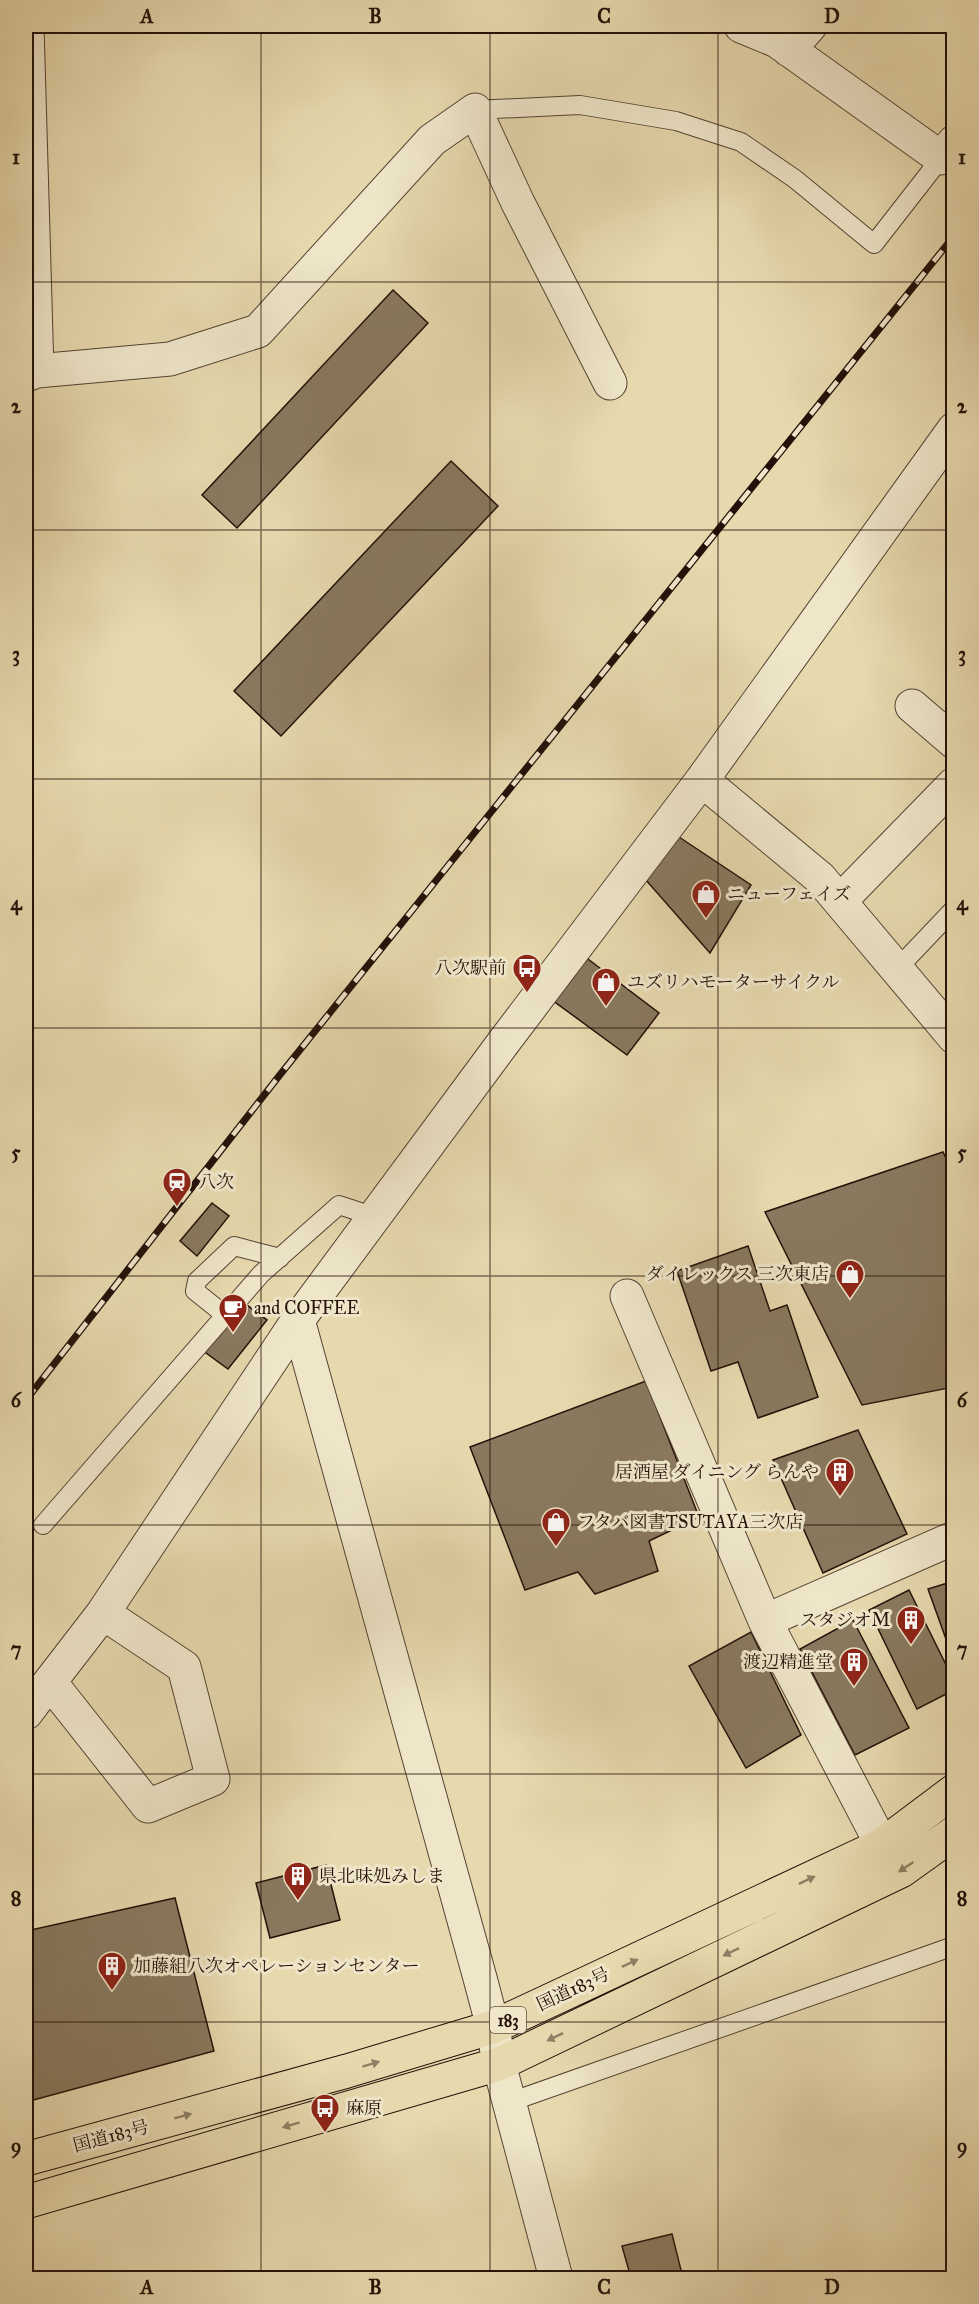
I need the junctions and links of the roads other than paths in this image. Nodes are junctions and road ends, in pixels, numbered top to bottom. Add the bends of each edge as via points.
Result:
1 (27, 26) edge
2 (741, 26) edge
3 (800, 38) edge
4 (475, 110) junction
5 (947, 150) edge
6 (31, 373) edge
7 (610, 383) dead end
8 (954, 429) edge
9 (912, 706) dead end
10 (954, 742) edge
11 (702, 780) junction
12 (954, 784) edge
13 (840, 901) junction
14 (954, 909) edge
15 (897, 969) junction
16 (954, 1037) edge
17 (375, 1217) junction
18 (280, 1258) junction
19 (627, 1296) dead end
20 (225, 1315) junction
21 (298, 1320) junction
22 (43, 1525) dead end
23 (954, 1538) edge
24 (103, 1613) junction
25 (765, 1621) junction
26 (36, 1700) edge
27 (954, 1791) edge
28 (954, 1833) edge
29 (882, 1845) junction
30 (954, 1946) edge
31 (493, 2027) junction
32 (499, 2064) junction
33 (510, 2102) junction
34 (26, 2159) edge
35 (26, 2202) edge
36 (556, 2278) edge

1 - 6 street
2 - 3 street via 777,41
3 - 5 street
4 - 5 lane via 580,105 676,121 741,141 795,179 874,244
4 - 6 street via 432,141 258,331 170,359
4 - 7 street
8 - 11 street
9 - 10 street
11 - 13 street via 820,878
11 - 17 street
12 - 13 street
13 - 15 street
14 - 15 lane
15 - 16 street
17 - 18 lane via 339,1205
17 - 21 street
18 - 20 lane
18 - 20 lane via 234,1246 197,1281 195,1291
19 - 25 street
20 - 22 lane
21 - 24 street
21 - 31 street
23 - 25 street
24 - 26 street
24 - 26 street via 184,1667 213,1779 148,1806
25 - 29 street
27 - 29 highway, 国道183号 / 183
28 -> 32 highway, 国道183号 / 183 via 901,1871
31 -> 29 highway, 国道183号 / 183
30 - 33 lane
31 - 32 street
34 -> 31 highway, 国道183号 / 183
32 - 33 street
32 -> 35 highway, 国道183号 / 183
33 - 36 street

